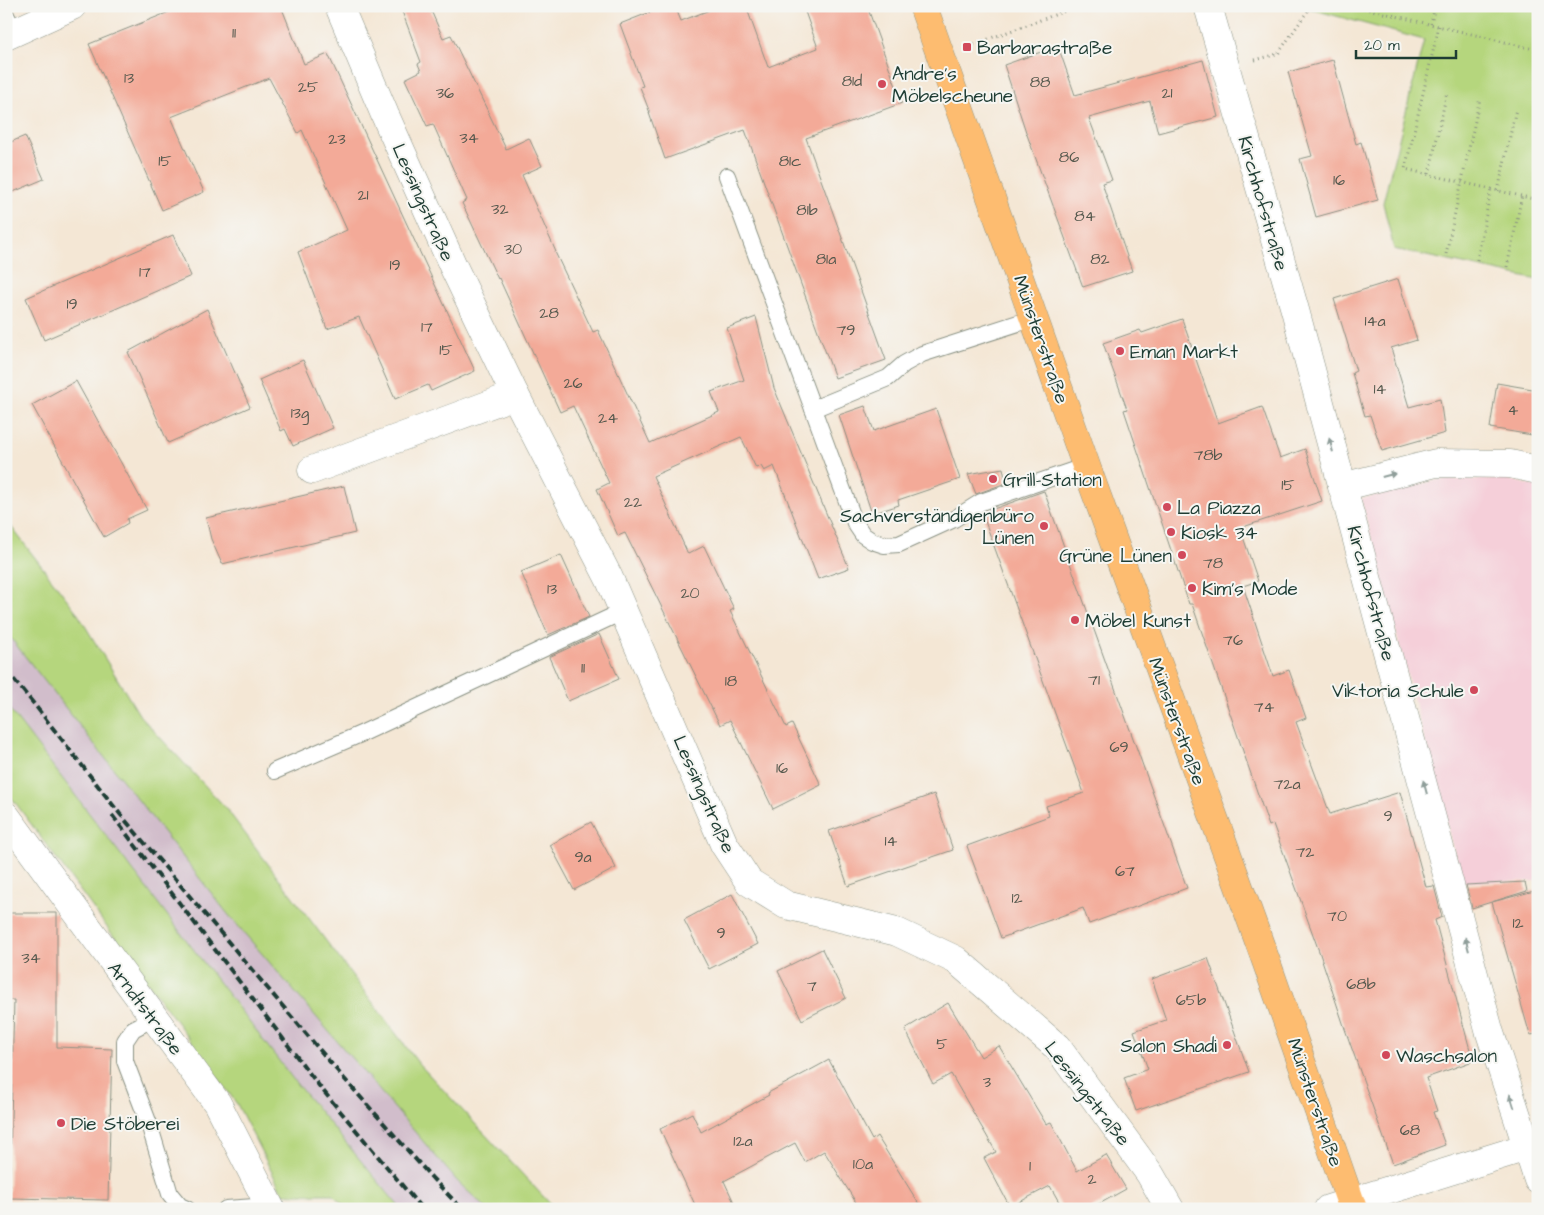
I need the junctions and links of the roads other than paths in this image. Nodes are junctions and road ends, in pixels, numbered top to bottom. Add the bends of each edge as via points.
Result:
1 (72, 6) edge
2 (339, 6) edge
3 (923, 6) edge
4 (1208, 6) edge
5 (9, 28) edge
6 (727, 176) dead end
7 (1034, 318) junction
8 (515, 395) junction
9 (814, 409) junction
10 (1086, 466) junction
11 (312, 470) dead end
12 (1538, 470) edge
13 (1342, 487) junction
14 (624, 611) junction
15 (275, 771) dead end
16 (6, 816) edge
17 (154, 1018) junction
18 (1530, 1141) edge
19 (1538, 1180) edge
20 (1344, 1206) edge
21 (271, 1207) edge
22 (187, 1209) edge
23 (226, 1209) edge
24 (1170, 1209) edge

1 - 5 street
2 - 8 street, Lessingstraße via 453,266
3 - 7 main road, Münsterstraße
13 -> 4 street, Kirchhofstraße
6 - 9 lane
7 - 9 lane via 922,354 888,378
7 - 10 main road, Münsterstraße
8 - 11 street
8 - 14 street, Lessingstraße
9 - 10 lane via 855,523 863,535 884,545 899,544 954,519 981,502
10 - 20 main road, Münsterstraße via 1266,961
13 -> 12 street via 1436,462 1510,464
18 -> 13 street, Kirchhofstraße via 1489,1030
14 - 15 lane via 364,733
14 - 24 street, Lessingstraße via 724,844 749,882 786,905 898,932 956,960 1057,1047 1150,1174
16 - 17 street, Arndtstraße
17 - 21 street, Arndtstraße via 217,1103
17 - 22 lane via 133,1029 125,1040 125,1061 149,1124 170,1194
18 - 19 street, Kirchhofstraße
18 - 20 street
21 - 23 lane

